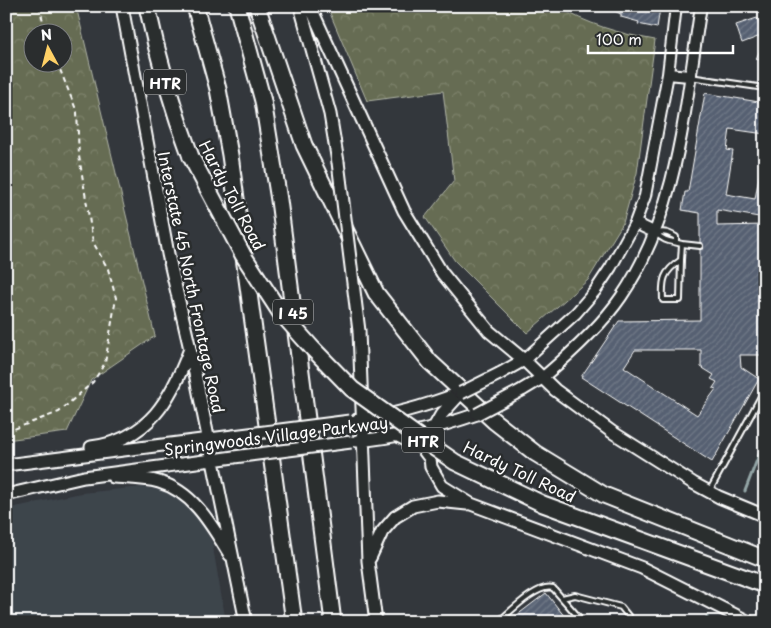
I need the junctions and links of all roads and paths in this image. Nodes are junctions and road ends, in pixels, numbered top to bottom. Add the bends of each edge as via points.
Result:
1 (39, 6) edge
2 (122, 6) edge
3 (147, 6) edge
4 (195, 6) edge
5 (237, 6) edge
6 (257, 6) edge
7 (300, 6) edge
8 (310, 6) edge
9 (676, 6) edge
10 (700, 6) edge
11 (43, 22) edge
12 (61, 72) edge
13 (668, 74) junction
14 (689, 76) junction
15 (765, 88) edge
16 (635, 223) junction
17 (656, 233) junction
18 (676, 242) junction
19 (682, 244) junction
20 (700, 246) dead end
21 (681, 260) junction
22 (190, 349) junction
23 (524, 360) junction
24 (542, 378) junction
25 (765, 389) edge
26 (461, 393) junction
27 (362, 419) junction
28 (439, 423) junction
29 (6, 432) edge
30 (398, 436) junction
31 (208, 439) junction
32 (363, 440) junction
33 (48, 459) junction
34 (212, 459) junction
35 (430, 460) junction
36 (6, 465) edge
37 (96, 475) junction
38 (709, 492) junction
39 (6, 495) edge
40 (471, 504) junction
41 (765, 516) edge
42 (765, 559) edge
43 (234, 561) junction
44 (368, 561) junction
45 (765, 584) edge
46 (562, 598) junction
47 (246, 622) edge
48 (294, 622) edge
49 (333, 622) edge
50 (376, 622) edge
51 (498, 622) edge
52 (584, 622) edge
53 (633, 622) edge
54 (750, 622) edge

1 - 11 path
2 - 22 main road, Interstate 45 North Frontage Road
3 - 45 highway, Hardy Toll Road / HTR, bridge via 179,126 191,157 243,255 280,312 352,389 455,462 534,499
4 - 48 highway, I 45 via 218,89 230,155
5 - 49 highway, I 45 via 263,101 279,200
6 - 42 highway, Hardy Toll Road via 304,145 376,293 430,362 534,453 604,495
7 - 27 main road, bridge via 330,114 338,162 359,331
8 - 23 main road via 404,211 442,274 489,331
9 - 13 street, Springwoods Village Parkway
10 - 14 street, Springwoods Village Parkway
12 - 29 path via 78,112 79,156 93,242 108,269 116,298 105,362 93,382 59,412
13 - 14 street
13 - 16 street, Springwoods Village Parkway via 645,196
14 - 15 lane
14 - 17 street, Springwoods Village Parkway via 679,141
16 - 17 street
16 - 23 street, Springwoods Village Parkway via 594,291 576,313
17 - 18 lane via 660,238
17 - 18 lane via 670,233 676,237
17 - 24 street, Springwoods Village Parkway via 621,297 599,324
18 - 19 lane
19 - 20 lane
19 - 21 lane
21 - 21 lane via 666,273 662,284 663,300 680,300
22 - 31 main road, Interstate 45 North Frontage Road
22 - 33 main road via 168,397 151,421 125,439 62,451
23 - 24 main road
23 - 26 main road, Springwoods Village Parkway, bridge
24 - 28 main road, Springwoods Village Parkway, bridge via 477,414
24 - 38 main road via 612,432
25 - 38 lane
26 - 27 main road, Springwoods Village Parkway via 428,405
26 - 28 main road
27 - 31 main road, Springwoods Village Parkway, bridge
27 - 32 main road
28 - 30 main road, Springwoods Village Parkway
28 - 35 main road via 429,449
30 - 32 main road, Springwoods Village Parkway
30 - 35 main road via 422,448
31 - 33 main road, Springwoods Village Parkway
31 - 34 main road, Interstate 45 North Frontage Road
32 - 34 main road, Springwoods Village Parkway, bridge
32 - 44 main road
33 - 36 main road, Springwoods Village Parkway
34 - 37 main road, Springwoods Village Parkway
34 - 43 main road, Interstate 45 North Frontage Road
35 - 40 main road via 442,486
37 - 39 main road, Springwoods Village Parkway
37 - 43 main road via 158,482 185,494 208,520
38 - 41 main road
40 - 44 main road via 438,501 413,506 395,517 382,532
40 - 54 main road via 642,568
43 - 47 main road, Interstate 45 North Frontage Road
44 - 50 main road
46 - 51 lane via 548,586 537,590
46 - 52 lane
46 - 53 lane via 575,596 621,608

